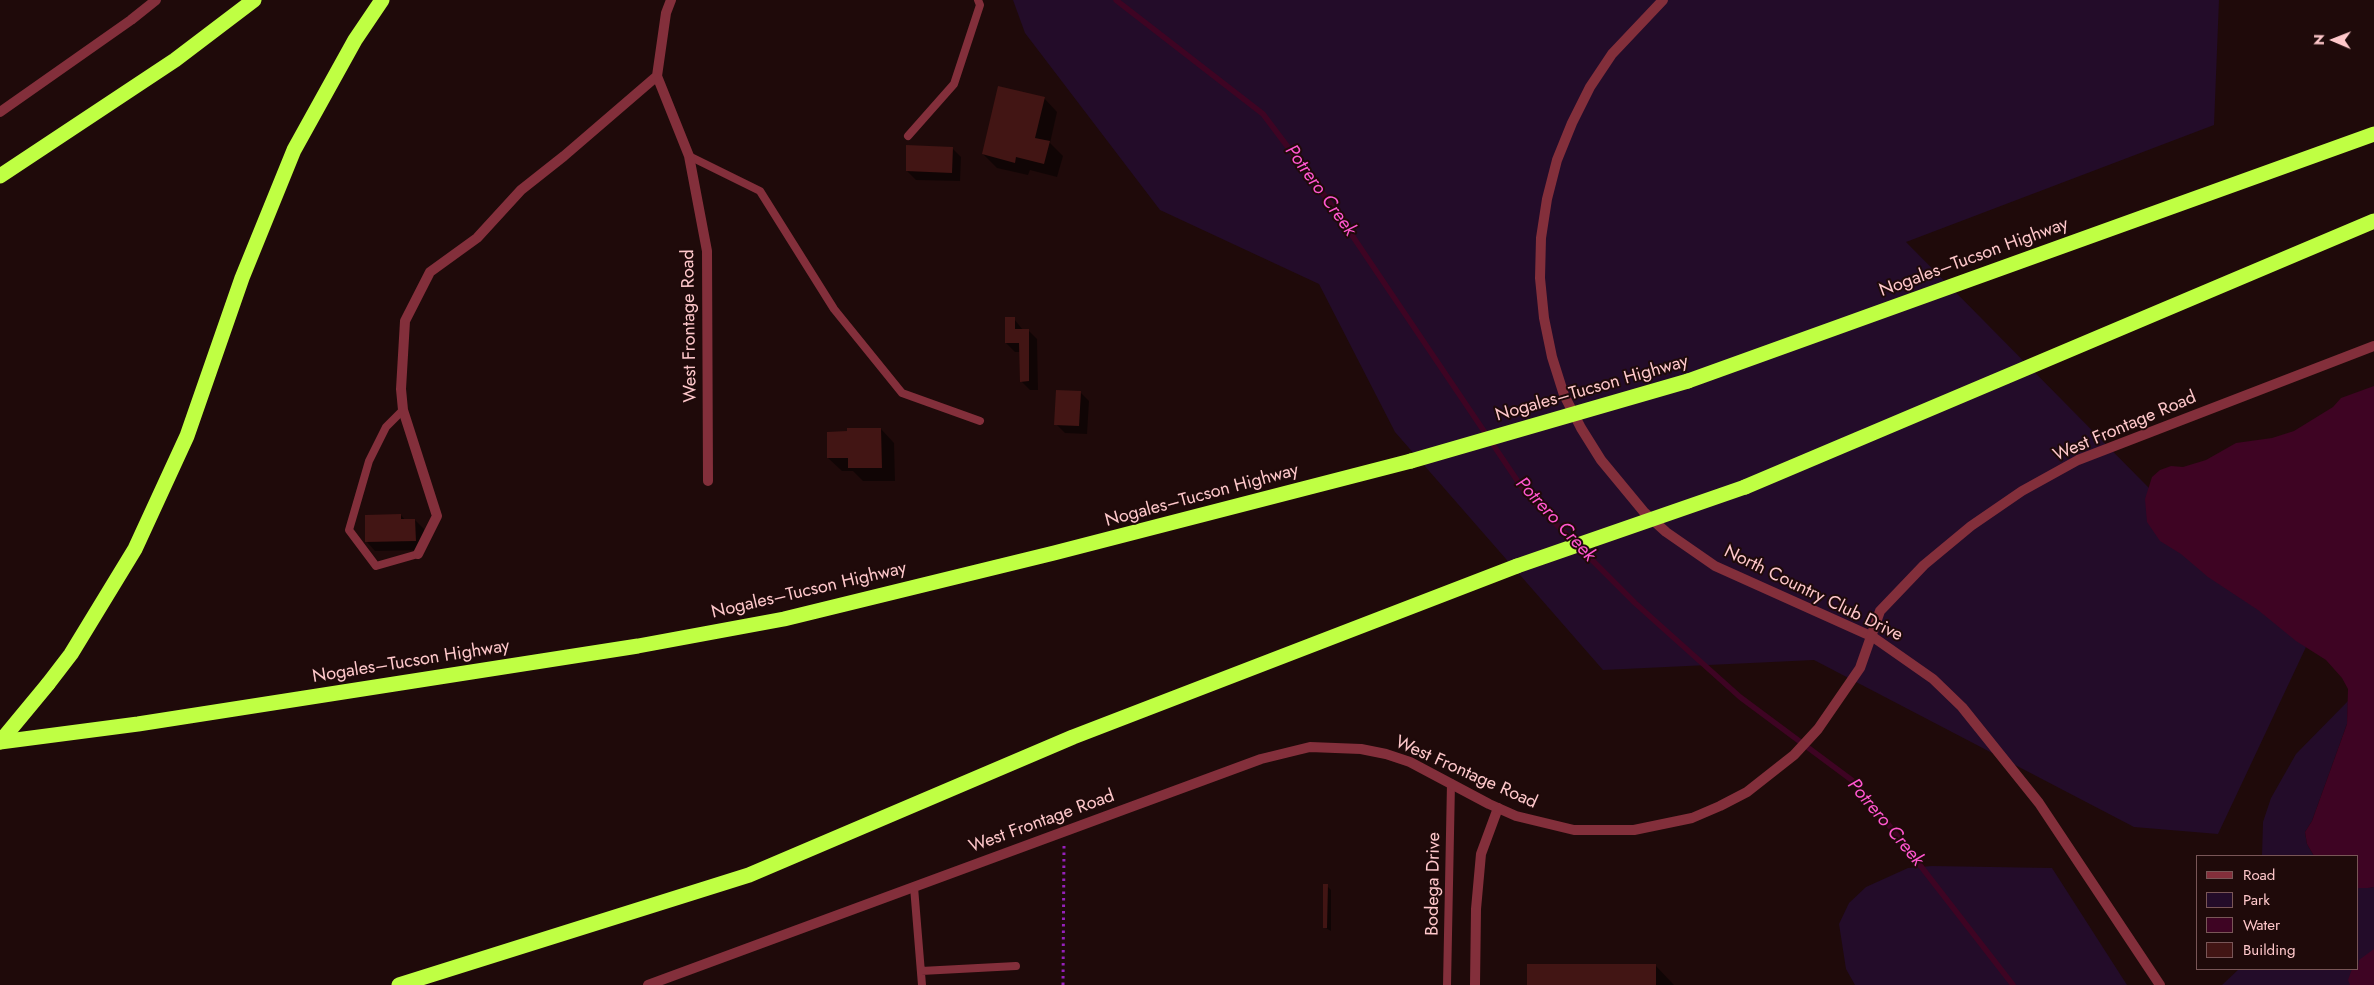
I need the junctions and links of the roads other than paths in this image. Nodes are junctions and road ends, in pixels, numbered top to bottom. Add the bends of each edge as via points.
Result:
1 (156, 0) edge
2 (254, 0) edge
3 (382, 0) edge
4 (671, 0) edge
5 (978, 0) edge
6 (1663, 0) edge
7 (656, 76) junction
8 (0, 112) edge
9 (2374, 134) edge
10 (908, 136) dead end
11 (688, 156) junction
12 (0, 176) edge
13 (2374, 221) edge
14 (2374, 346) edge
15 (403, 410) junction
16 (980, 421) dead end
17 (708, 481) dead end
18 (418, 554) joint
19 (1873, 637) junction
20 (0, 742) edge
21 (1451, 783) junction
22 (1498, 808) junction
23 (914, 887) junction
24 (1016, 966) dead end
25 (921, 971) junction
26 (399, 985) edge
27 (648, 985) edge
28 (922, 985) edge
29 (1447, 985) edge
30 (1475, 985) edge
31 (2160, 985) edge

1 - 8 street
2 - 12 highway via 175,60
3 - 20 highway, bridge via 355,40 294,150 242,278 187,436 135,550 71,654
4 - 7 street
5 - 10 lane via 980,5 954,84
6 - 19 street, North Country Club Drive via 1612,54 1590,88 1557,160 1542,238 1540,278 1552,357 1564,395 1601,460 1644,512 1690,550 1715,566
7 - 11 street, West Frontage Road
7 - 15 street via 521,190 477,238 430,272 405,321
9 - 20 highway, Nogales–Tucson Highway, bridge via 1688,381 1411,461 1054,553 784,618 618,649 138,724
11 - 16 lane via 760,191 834,310 902,393
11 - 17 street, West Frontage Road via 707,251
13 - 26 highway, bridge via 1745,487 1517,566 1073,737 750,875
14 - 19 street, West Frontage Road via 2086,457 2022,491 1971,526 1924,565 1880,611
15 - 18 street via 437,516
15 - 18 lane via 386,427 368,461 349,530 376,566
19 - 22 street, West Frontage Road via 1860,668 1818,729 1776,770 1747,792 1720,806 1683,820 1634,830 1574,830
19 - 31 street, North Country Club Drive via 1933,679 1988,738 2039,803
21 - 22 street, West Frontage Road
21 - 23 street, West Frontage Road via 1386,754 1352,748 1310,747 1261,759
21 - 29 lane, Bodega Drive
22 - 30 street via 1481,854
23 - 25 lane
23 - 27 street, West Frontage Road
24 - 25 lane
25 - 28 lane

